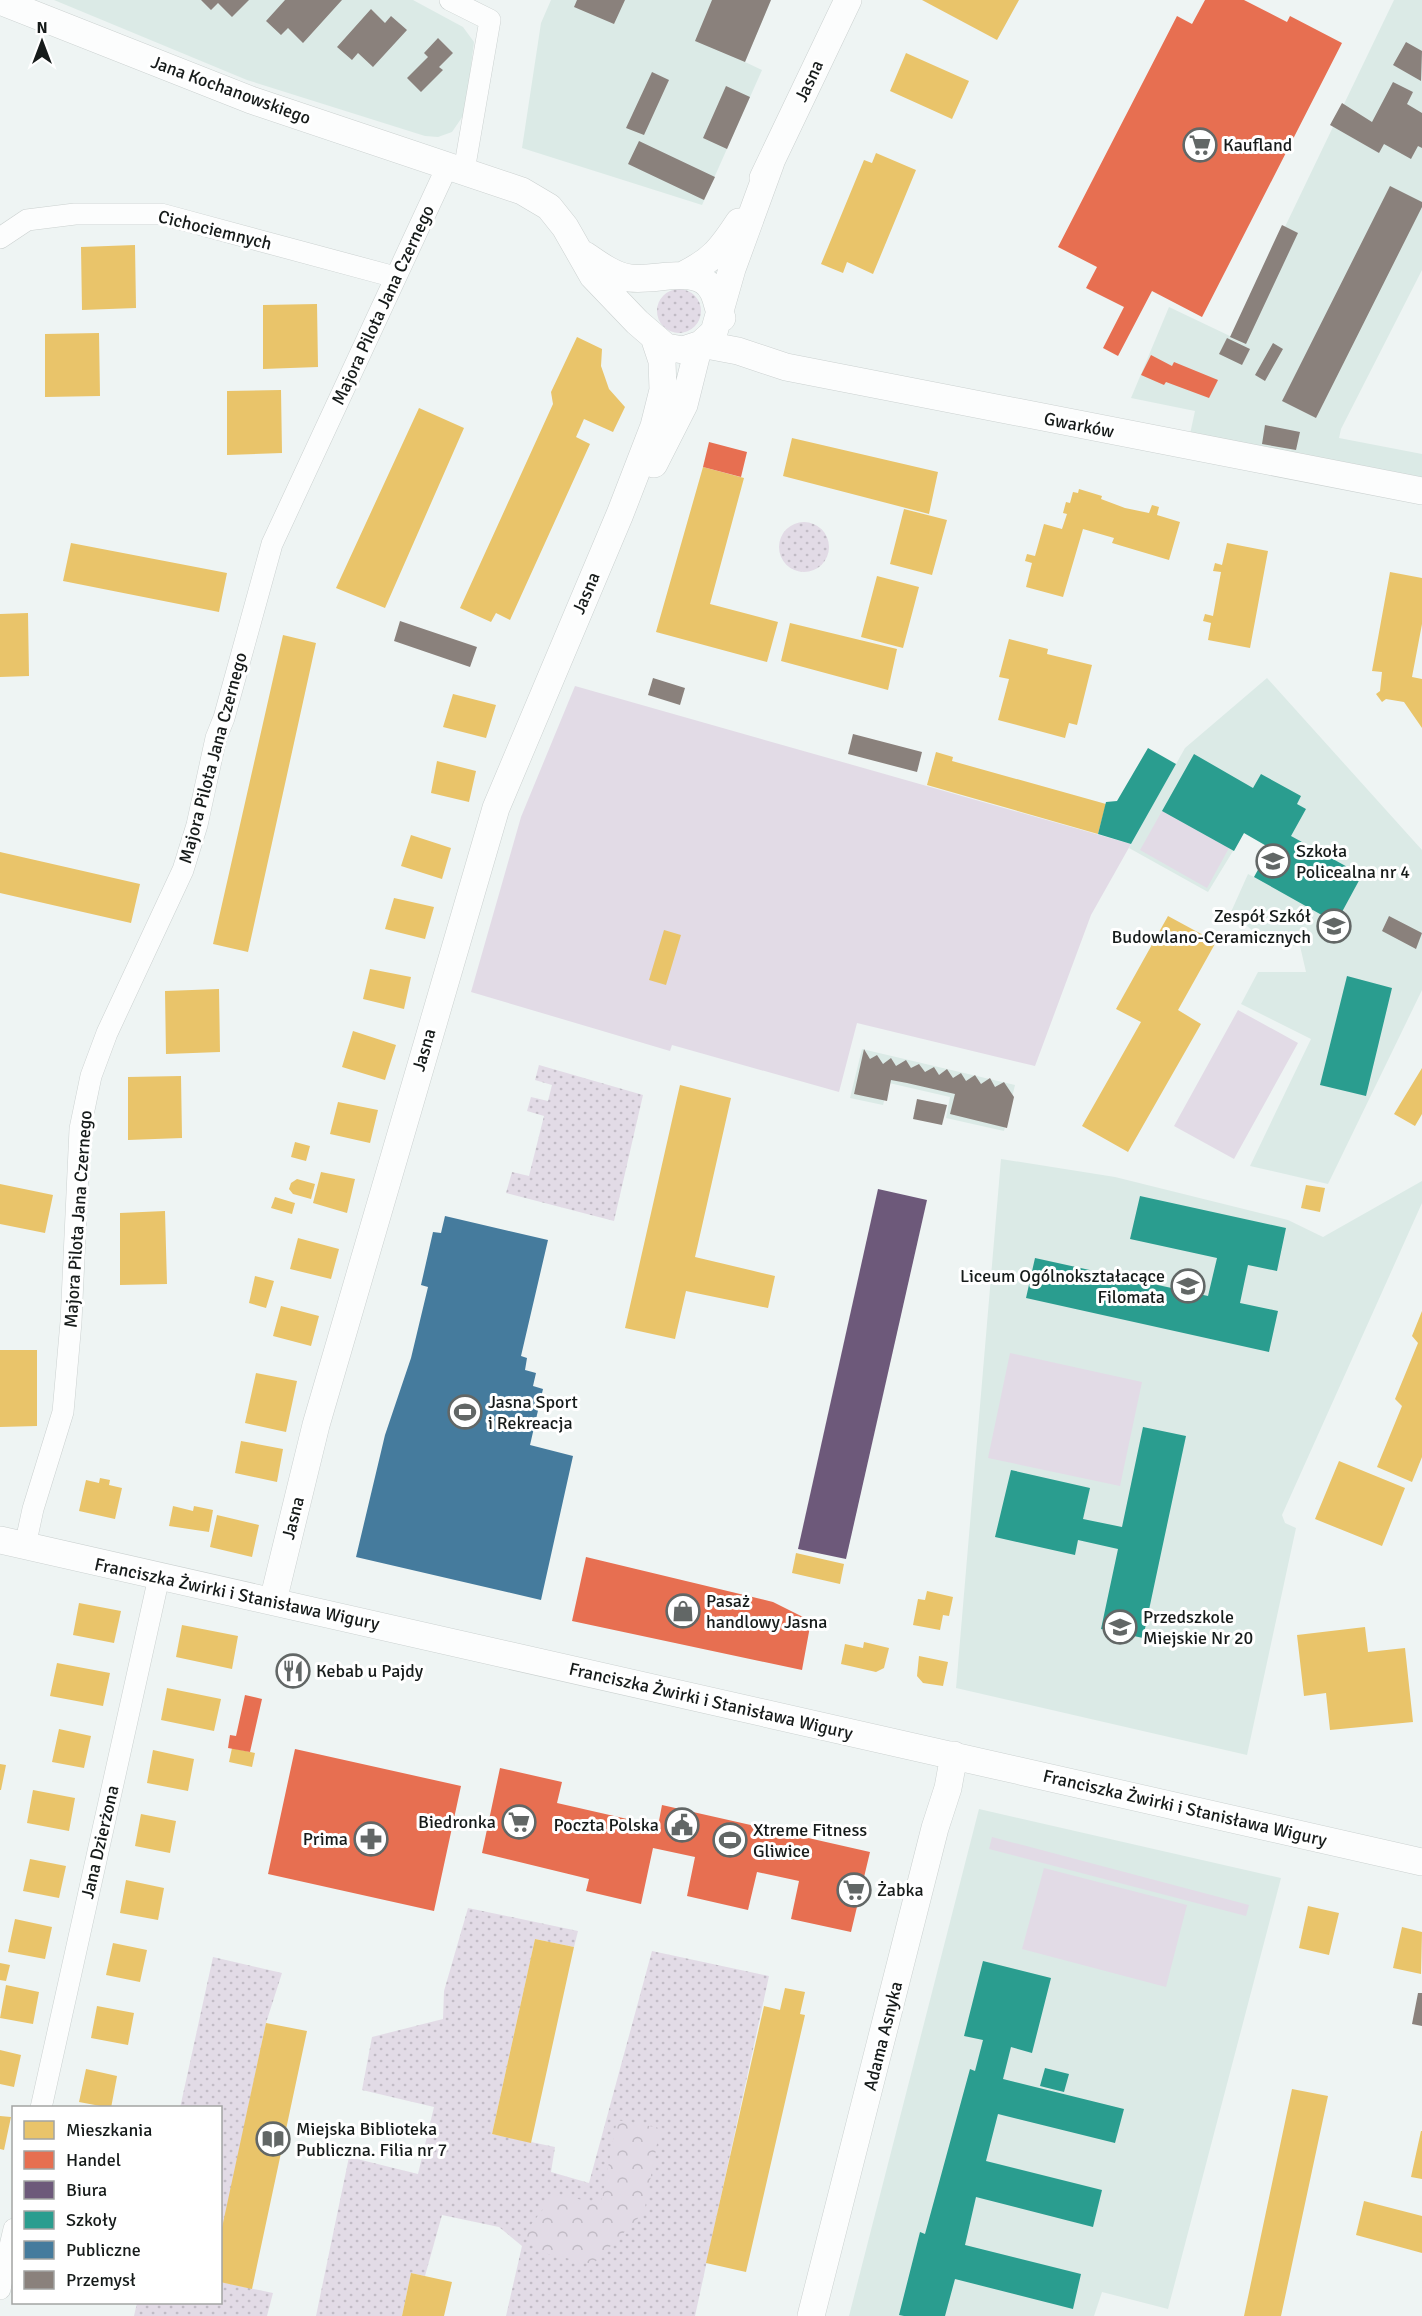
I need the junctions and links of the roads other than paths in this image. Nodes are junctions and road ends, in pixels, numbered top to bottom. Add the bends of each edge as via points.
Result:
1 (450, 0) edge
2 (848, 0) edge
3 (0, 1) edge
4 (771, 162) junction
5 (456, 169) junction
6 (0, 238) edge
7 (581, 252) junction
8 (674, 276) junction
9 (395, 277) junction
10 (720, 313) junction
11 (653, 336) junction
12 (700, 345) junction
13 (738, 351) junction
14 (1422, 491) edge
15 (620, 514) junction
16 (13, 1543) edge
17 (159, 1577) junction
18 (273, 1601) junction
19 (954, 1755) junction
20 (1422, 1862) edge
21 (41, 2106) edge
22 (12, 2238) edge
23 (0, 2289) edge
24 (811, 2316) edge

1 - 5 street via 490,20
2 - 4 street, Jasna
3 - 5 street, Jana Kochanowskiego via 251,100
4 - 8 street, Jasna via 723,246 708,262
4 - 10 street, Jasna
5 - 7 street, Jana Kochanowskiego via 522,191 549,207
5 - 9 street, Majora Pilota Jana Czernego
6 - 9 street, Cichociemnych via 27,220 75,214 161,214
7 - 8 street, Jana Kochanowskiego via 628,278
7 - 11 street, Jana Kochanowskiego via 593,276
8 - 10 street via 704,282 715,295
8 - 11 street via 648,294 644,314
9 - 16 street, Majora Pilota Jana Czernego via 272,544 183,870 91,1076 80,1130 63,1412
10 - 12 street via 714,332
10 - 13 street
11 - 12 street via 666,346 683,350
11 - 15 street, Jasna via 662,361 663,390 654,426
12 - 13 street, Gwarków
12 - 15 street, Jasna via 684,405 649,474
13 - 14 street, Gwarków via 786,367
15 - 18 street, Jasna via 496,808 316,1425
16 - 17 street, Franciszka Żwirki i Stanisława Wigury
17 - 18 street, Franciszka Żwirki i Stanisława Wigury
17 - 21 street, Jana Dzierżona
18 - 19 street, Franciszka Żwirki i Stanisława Wigury
19 - 20 street, Franciszka Żwirki i Stanisława Wigury
19 - 24 street, Adama Asnyka
22 - 23 street

